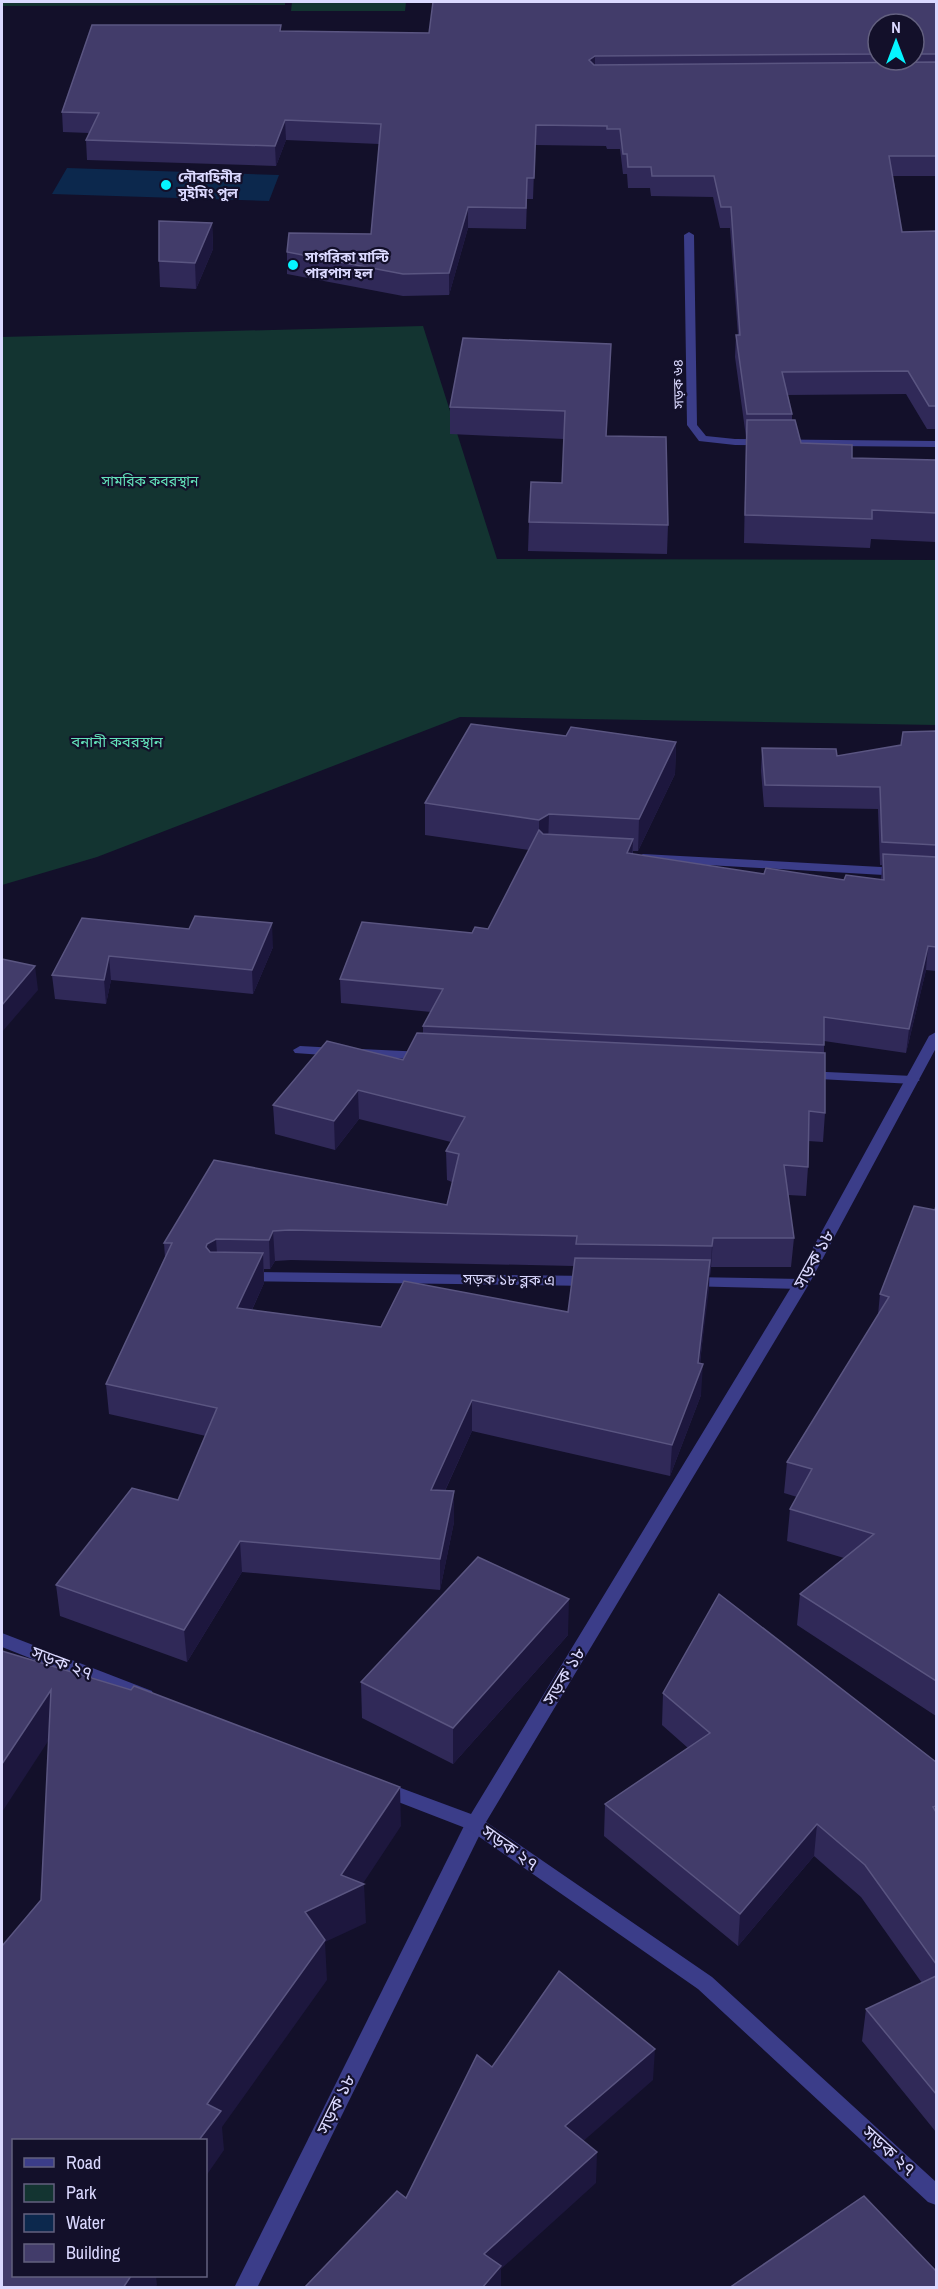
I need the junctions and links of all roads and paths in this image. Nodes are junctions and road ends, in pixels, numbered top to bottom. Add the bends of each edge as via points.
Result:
1 (689, 235) dead end
2 (936, 444) edge
3 (630, 857) edge
4 (936, 874) edge
5 (936, 1036) edge
6 (300, 1050) dead end
7 (441, 1057) edge
8 (795, 1074) edge
9 (913, 1080) junction
10 (230, 1276) edge
11 (610, 1281) edge
12 (670, 1282) edge
13 (801, 1284) junction
14 (2, 1640) edge
15 (166, 1704) edge
16 (364, 1781) edge
17 (475, 1824) junction
18 (936, 2195) edge
19 (245, 2288) edge

1 - 2 street, সড়ক ৬৪ via 692,425 703,439
3 - 4 street
5 - 9 street, সড়ক ১৮
6 - 7 street
8 - 9 street
9 - 13 street, সড়ক ১৮
10 - 11 street, সড়ক ১৮ ব্লক এ
12 - 13 street
13 - 17 street, সড়ক ১৮
14 - 15 street, সড়ক ২৭
16 - 17 street, সড়ক ২৭
17 - 18 street, সড়ক ২৭ via 705,1983
17 - 19 street, সড়ক ১৮

